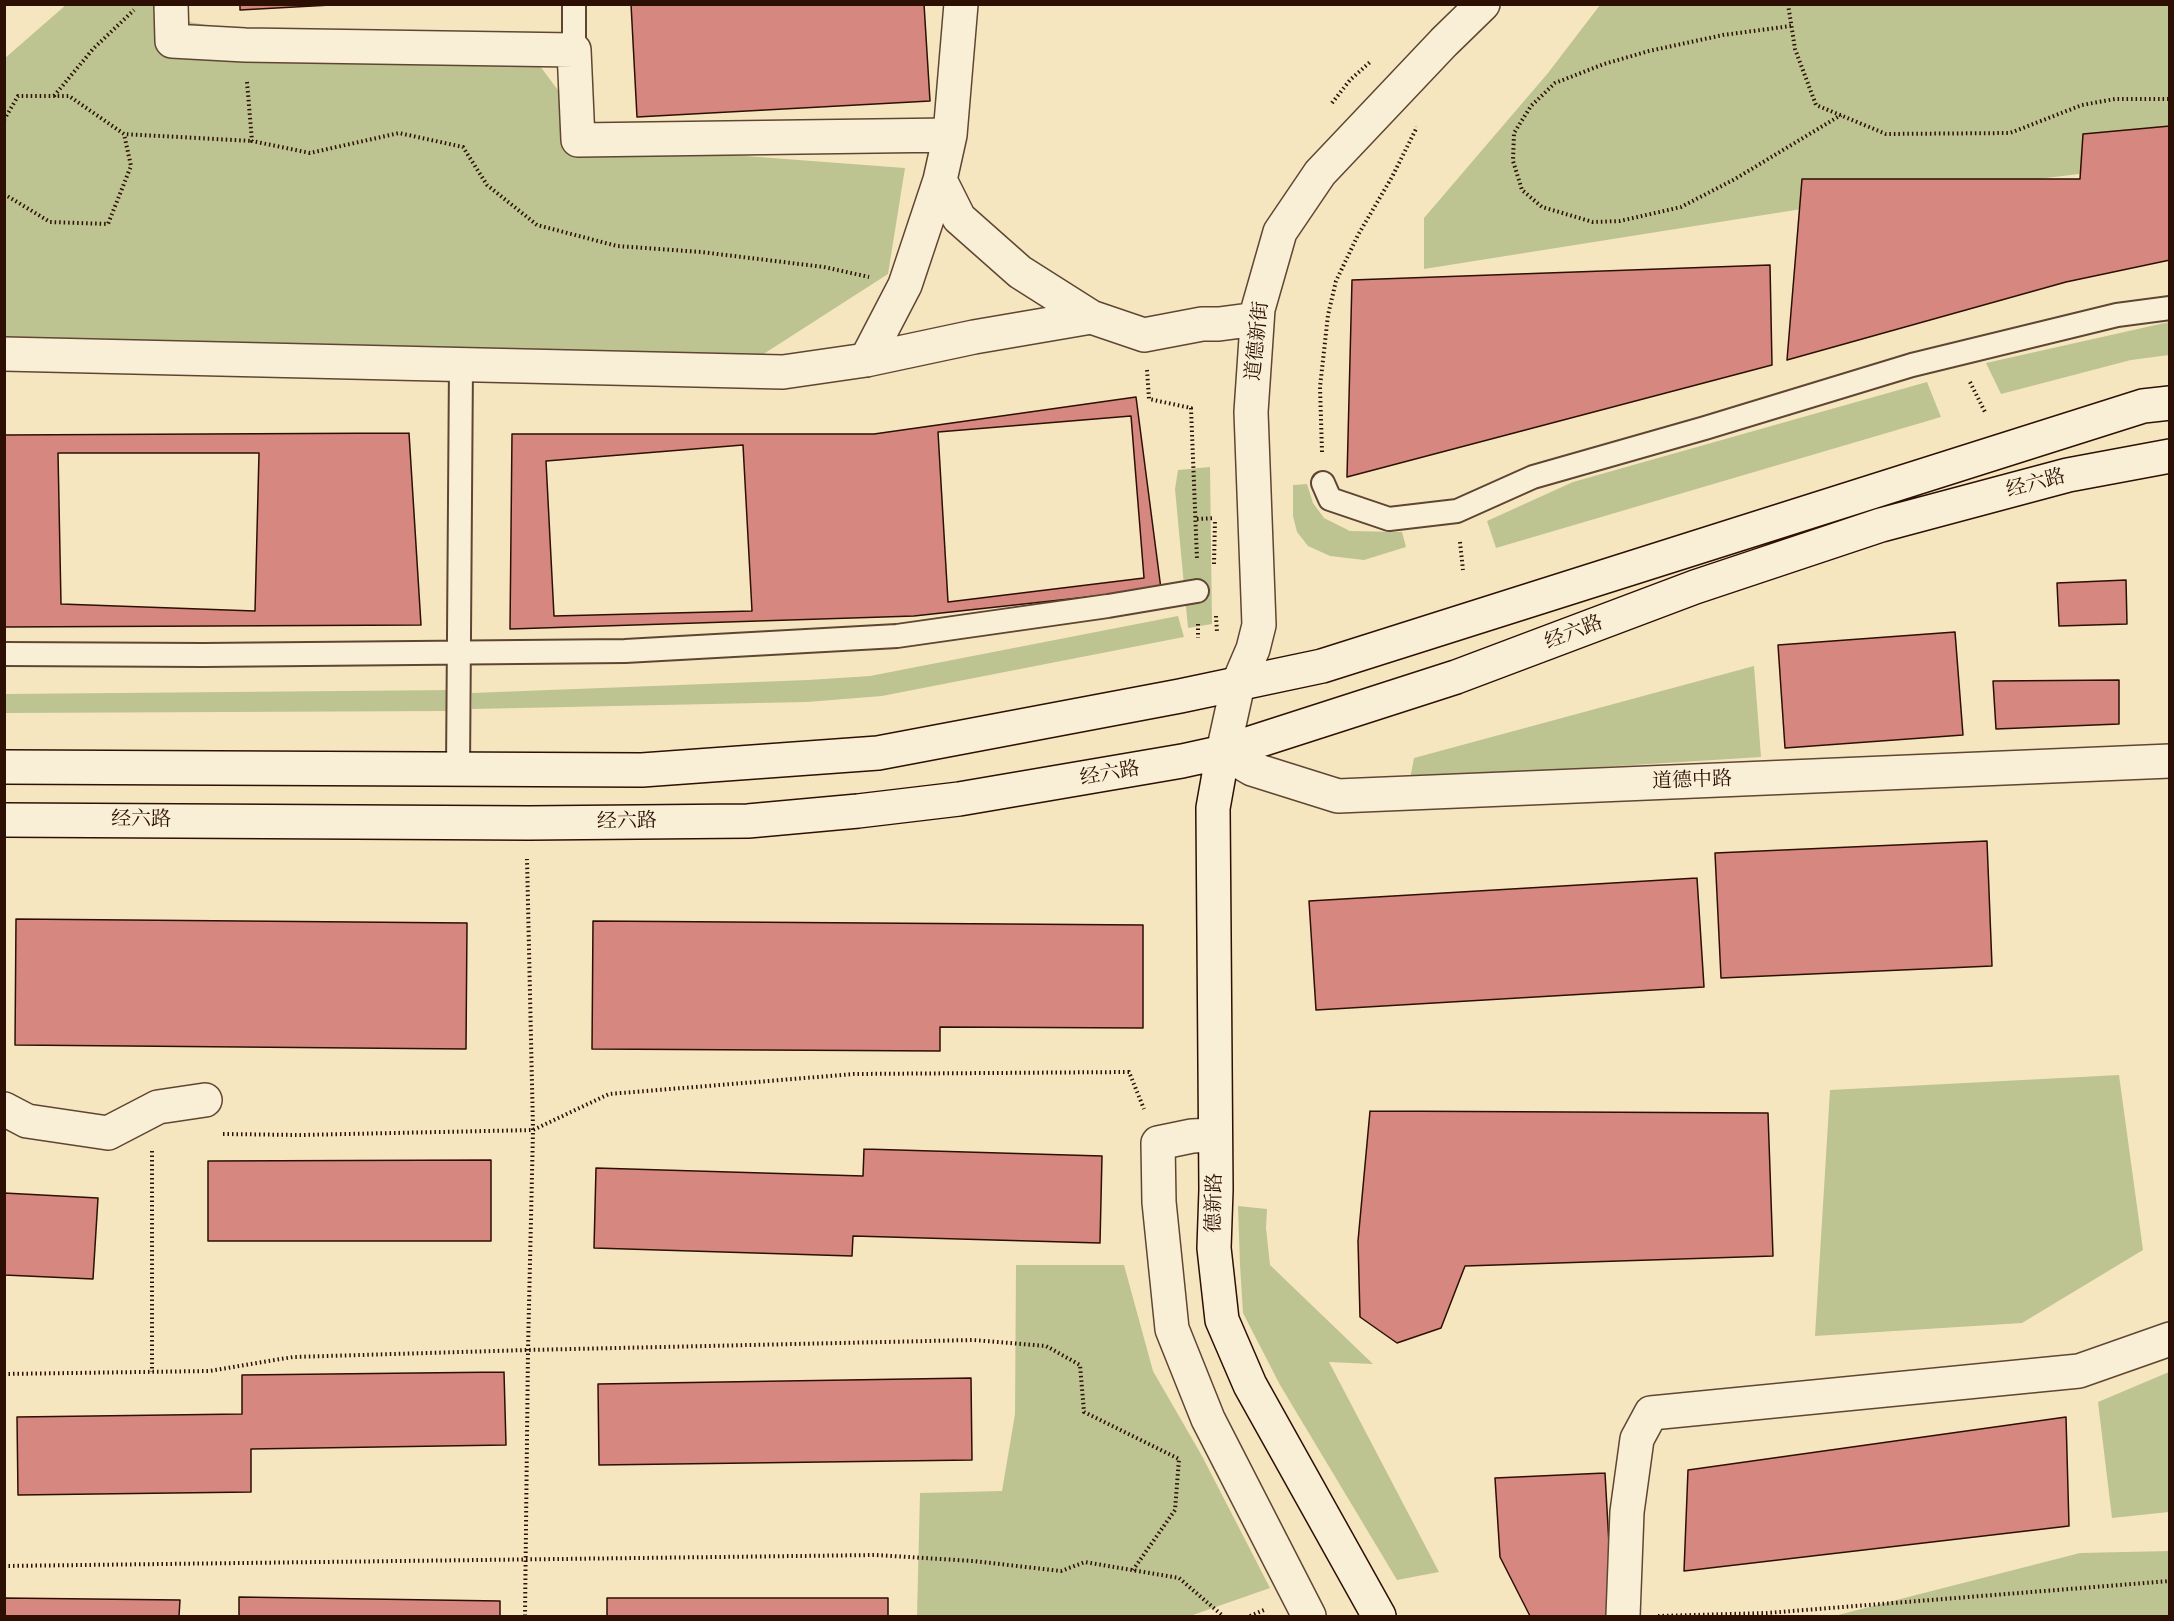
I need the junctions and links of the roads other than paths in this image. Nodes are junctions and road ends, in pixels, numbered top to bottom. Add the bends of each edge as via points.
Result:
1 (171, 4) edge
2 (574, 4) edge
3 (961, 4) edge
4 (1483, 4) edge
5 (574, 50) junction
6 (950, 135) junction
7 (940, 180) junction
8 (2169, 308) edge
9 (1091, 317) junction
10 (1257, 319) junction
11 (4, 354) edge
12 (866, 360) junction
13 (462, 364) junction
14 (2169, 403) edge
15 (2169, 456) edge
16 (1323, 483) road end
17 (1197, 591) road end
18 (460, 653) junction
19 (4, 654) edge
20 (1238, 684) junction
21 (1223, 752) junction
22 (2169, 761) edge
23 (4, 767) edge
24 (458, 770) junction
25 (4, 820) edge
26 (205, 1100) dead end
27 (4, 1109) edge
28 (1215, 1135) junction
29 (2169, 1339) edge
30 (1309, 1617) edge
31 (1379, 1617) edge
32 (1623, 1617) edge

1 - 5 street via 172,41
2 - 5 lane
3 - 6 street
4 - 10 street, 道德新街 via 1320,173 1280,232
5 - 6 street via 578,140
6 - 7 street
7 - 9 street via 959,218 1020,272
7 - 12 street via 905,285
8 - 16 lane via 2117,315 1912,365 1533,477 1457,511 1389,519 1330,499
9 - 10 street via 1144,335
9 - 12 street
10 - 20 street, 道德新街 via 1251,412 1259,625
11 - 13 street
12 - 13 street via 783,372
13 - 18 lane
14 - 20 street, 经六路 via 2143,406 1322,666
15 - 21 street, 经六路 via 2068,475 1881,525 1695,587 1456,678
17 - 18 lane via 897,636 626,651
18 - 19 lane
18 - 24 lane
20 - 21 street, 道德新街
20 - 24 street, 经六路 via 878,753 642,771
21 - 22 street, 道德中路 via 1252,769 1338,796
21 - 25 street, 经六路 via 959,799 748,820
21 - 28 street, 德新路 via 1213,808
23 - 24 street, 经六路
26 - 27 street via 158,1107 108,1133 27,1121
28 - 30 street via 1158,1143 1159,1202 1172,1329 1208,1419
28 - 31 street, 德新路 via 1214,1248 1222,1320 1250,1385
29 - 32 street via 2079,1371 1651,1413 1637,1439 1627,1512

